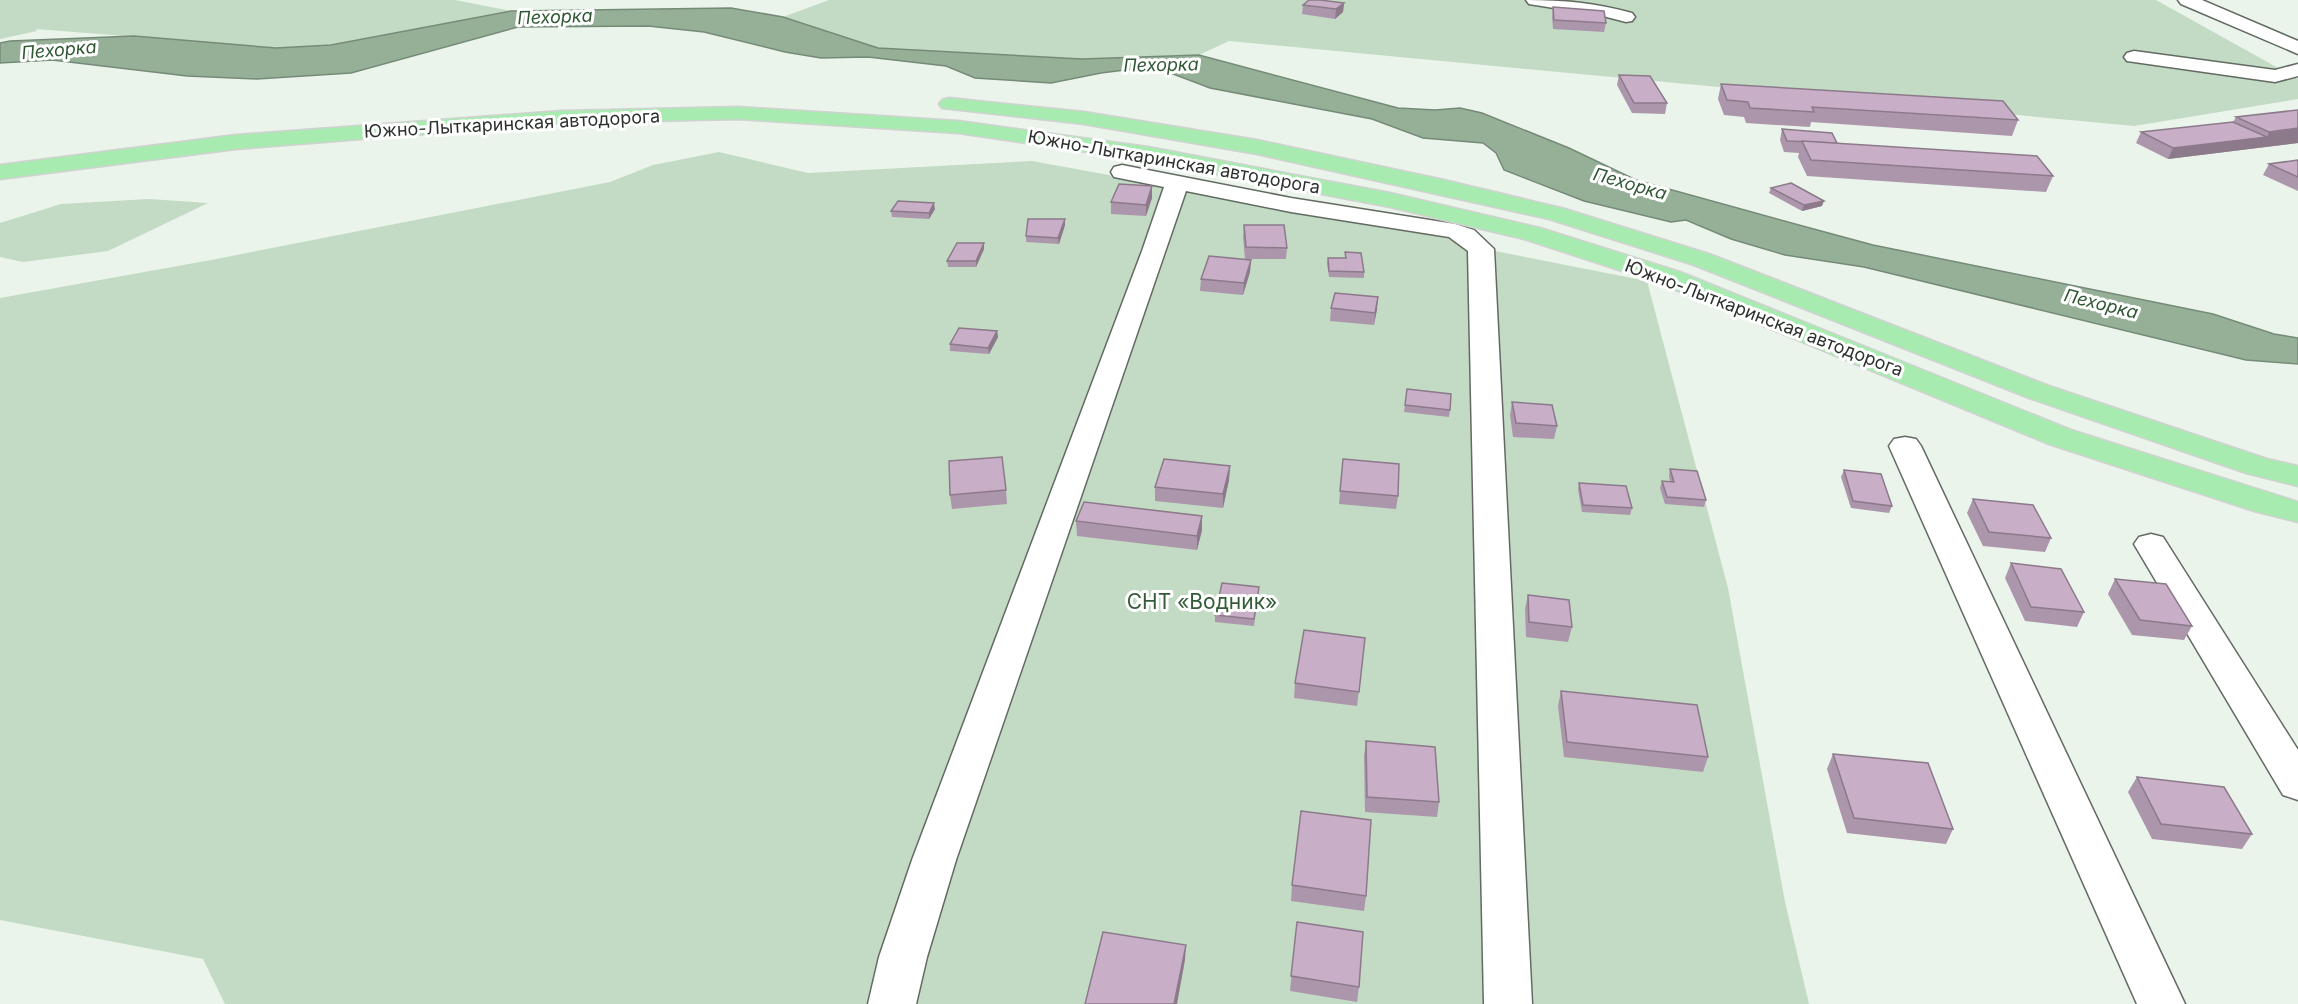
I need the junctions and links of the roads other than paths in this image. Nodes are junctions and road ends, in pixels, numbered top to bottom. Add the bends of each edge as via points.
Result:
1 (1535, 0) edge
2 (2187, 0) edge
3 (1626, 17) dead end
4 (2298, 48) edge
5 (2134, 57) dead end
6 (2298, 70) edge
7 (897, 101) dead end
8 (933, 102) dead end
9 (158, 131) dead end
10 (0, 172) edge
11 (1122, 172) dead end
12 (1177, 184) junction
13 (1905, 446) dead end
14 (2298, 476) edge
15 (2298, 512) edge
16 (2151, 544) dead end
17 (2298, 784) edge
18 (892, 1004) edge
19 (1508, 1004) edge
20 (2161, 1004) edge

1 - 3 street
2 - 4 street
5 - 6 street via 2275,76
7 - 9 main road, Южно-Лыткаринская автодорога via 744,94 564,98
8 - 14 main road, Южно-Лыткаринская автодорога via 1084,118 1257,147 1557,214 1703,260 2039,392 2257,466
10 - 15 main road, Южно-Лыткаринская автодорога via 236,142 562,117 738,113 958,127 1148,154 1390,200 1531,233 1671,278 2060,437
11 - 12 street
12 - 18 street via 934,860
12 - 19 street via 1455,231 1481,249
13 - 20 street
16 - 17 street

